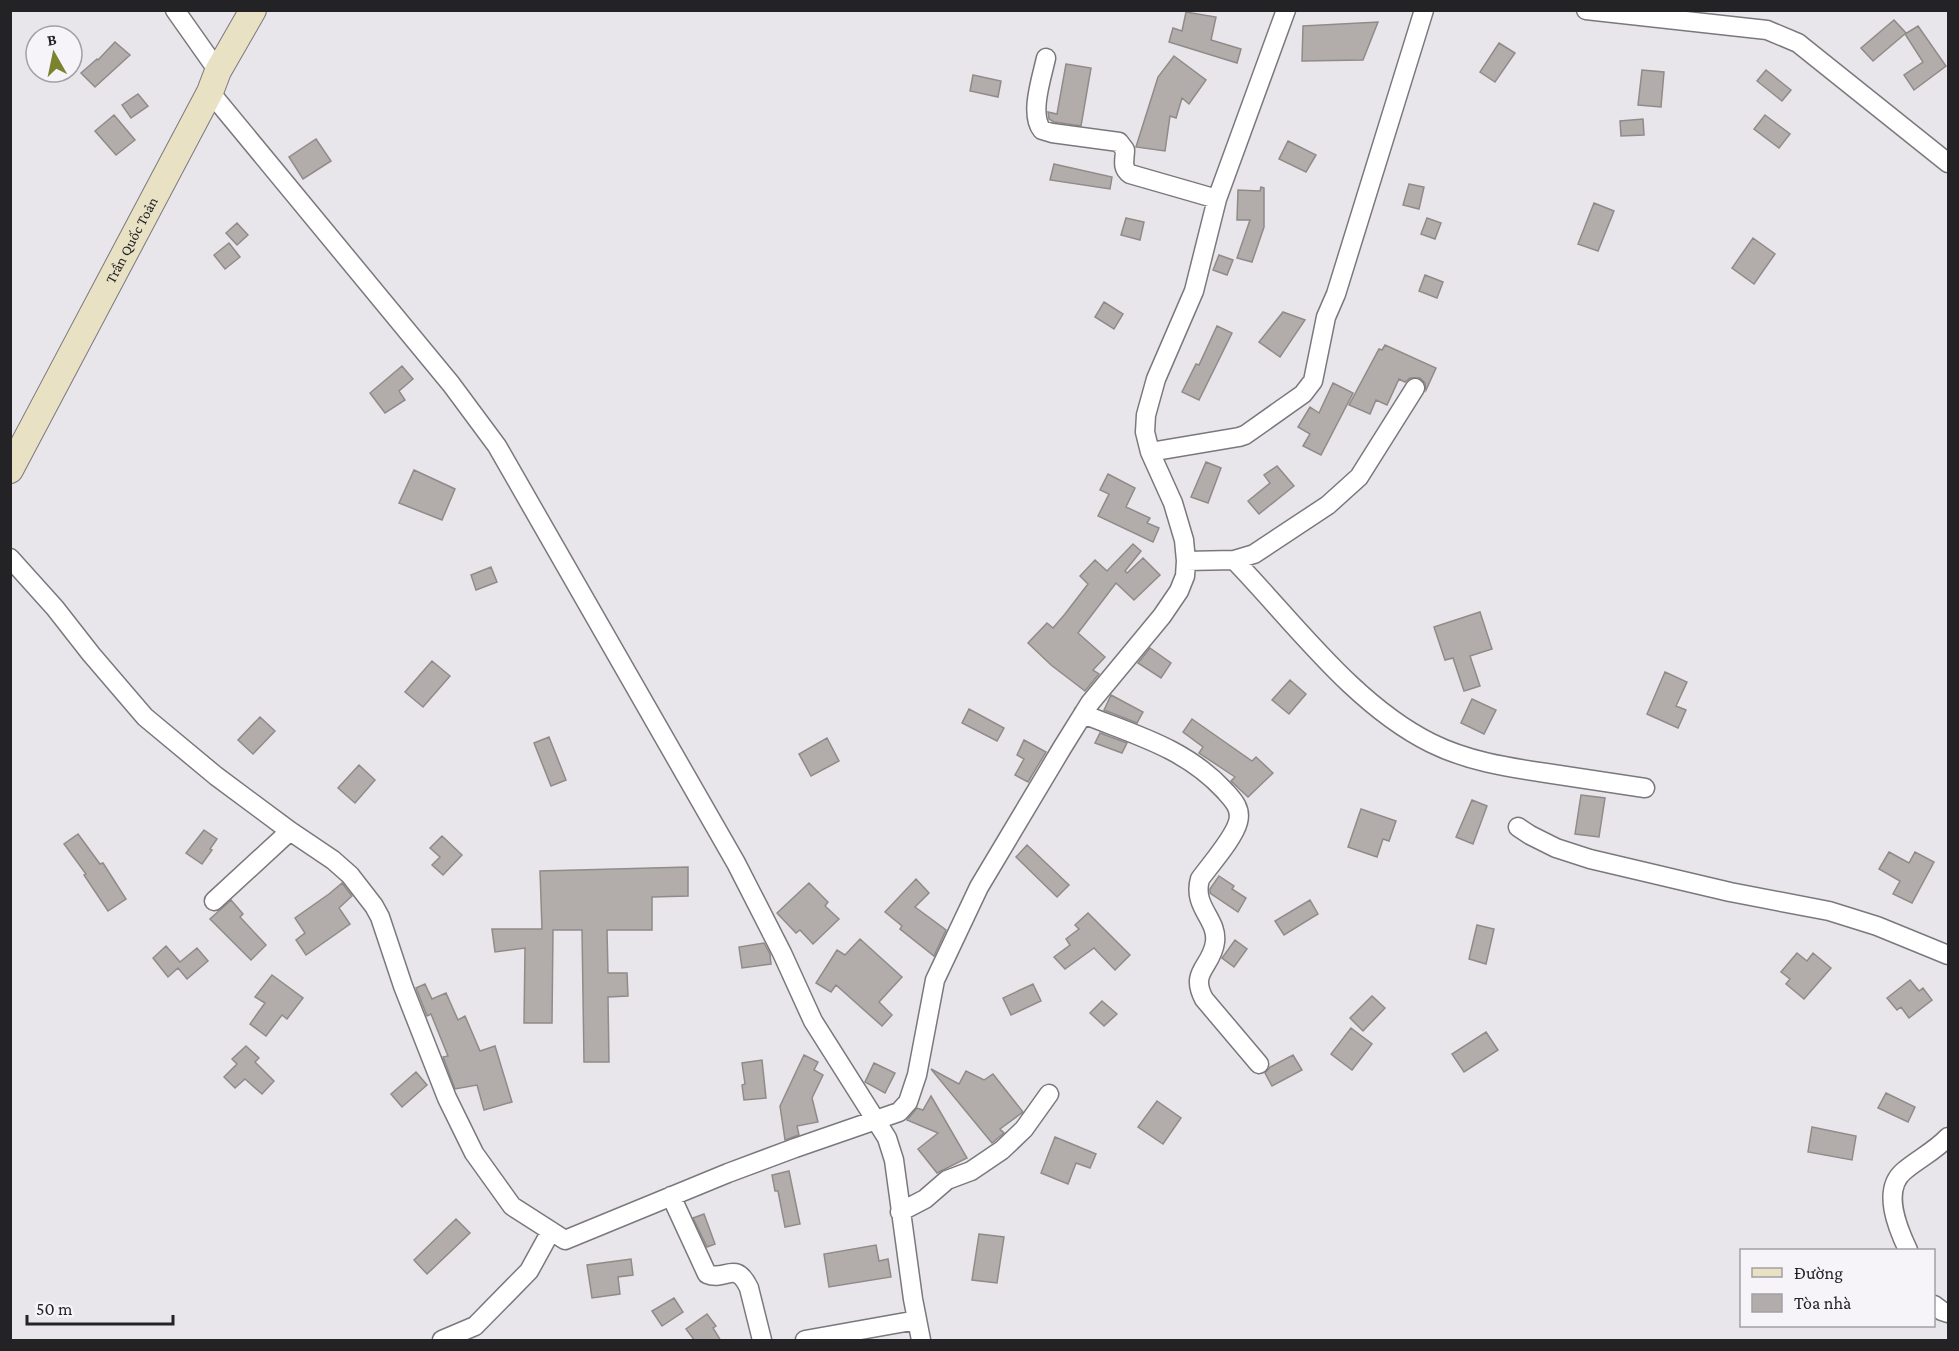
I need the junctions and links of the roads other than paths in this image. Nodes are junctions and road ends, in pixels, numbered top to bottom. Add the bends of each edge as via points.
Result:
1 (175, 10) edge
2 (253, 10) edge
3 (1286, 10) edge
4 (1424, 10) edge
5 (1586, 10) edge
6 (1046, 58) dead end
7 (214, 82) junction
8 (1948, 163) edge
9 (1217, 199) junction
10 (1415, 388) dead end
11 (1150, 452) junction
12 (10, 470) edge
13 (10, 558) edge
14 (1234, 560) junction
15 (1186, 561) junction
16 (1083, 714) junction
17 (1645, 788) dead end
18 (1518, 826) dead end
19 (290, 831) junction
20 (214, 901) dead end
21 (1948, 955) edge
22 (1258, 1064) dead end
23 (1049, 1094) dead end
24 (875, 1120) junction
25 (1948, 1137) edge
26 (671, 1196) junction
27 (900, 1212) junction
28 (551, 1231) junction
29 (1907, 1249) edge
30 (1935, 1306) edge
31 (1948, 1313) edge
32 (917, 1320) junction
33 (462, 1337) edge
34 (442, 1341) edge
35 (762, 1341) edge
36 (805, 1341) edge
37 (921, 1341) edge

1 - 7 street
2 - 7 main road, Trần Quốc Toản
3 - 9 street
4 - 11 street via 1326,317 1313,381 1303,394 1245,435
5 - 8 street via 1767,30 1784,36 1798,43
6 - 9 street via 1036,109 1042,130 1119,142 1124,146 1125,171 1130,174
7 - 12 main road, Trần Quốc Toản
7 - 24 street via 497,446 736,863 813,1021
9 - 11 street via 1194,291 1156,379 1146,415
10 - 14 street via 1359,477 1328,505 1254,554
11 - 15 street via 1173,503
13 - 19 street via 145,717
14 - 15 street
14 - 17 street via 1317,652 1381,711 1431,744 1497,765
15 - 16 street via 1179,591
16 - 22 street via 1184,756 1211,776 1236,804 1239,820 1198,888 1215,942 1198,982 1204,999
16 - 24 street via 979,887 936,980 908,1102 899,1112
18 - 21 street via 1556,848 1590,859 1829,911
19 - 20 street
19 - 28 street via 342,867 374,906 447,1098 474,1152 512,1206
23 - 27 street via 1024,1129 1002,1150
24 - 26 street
24 - 27 street via 887,1138 894,1160
25 - 29 street via 1896,1180 1893,1203
26 - 28 street via 565,1240
26 - 35 street via 707,1274 736,1273 745,1280
27 - 32 street
28 - 33 street via 530,1271
30 - 31 street
32 - 36 street
32 - 37 street
33 - 34 street

